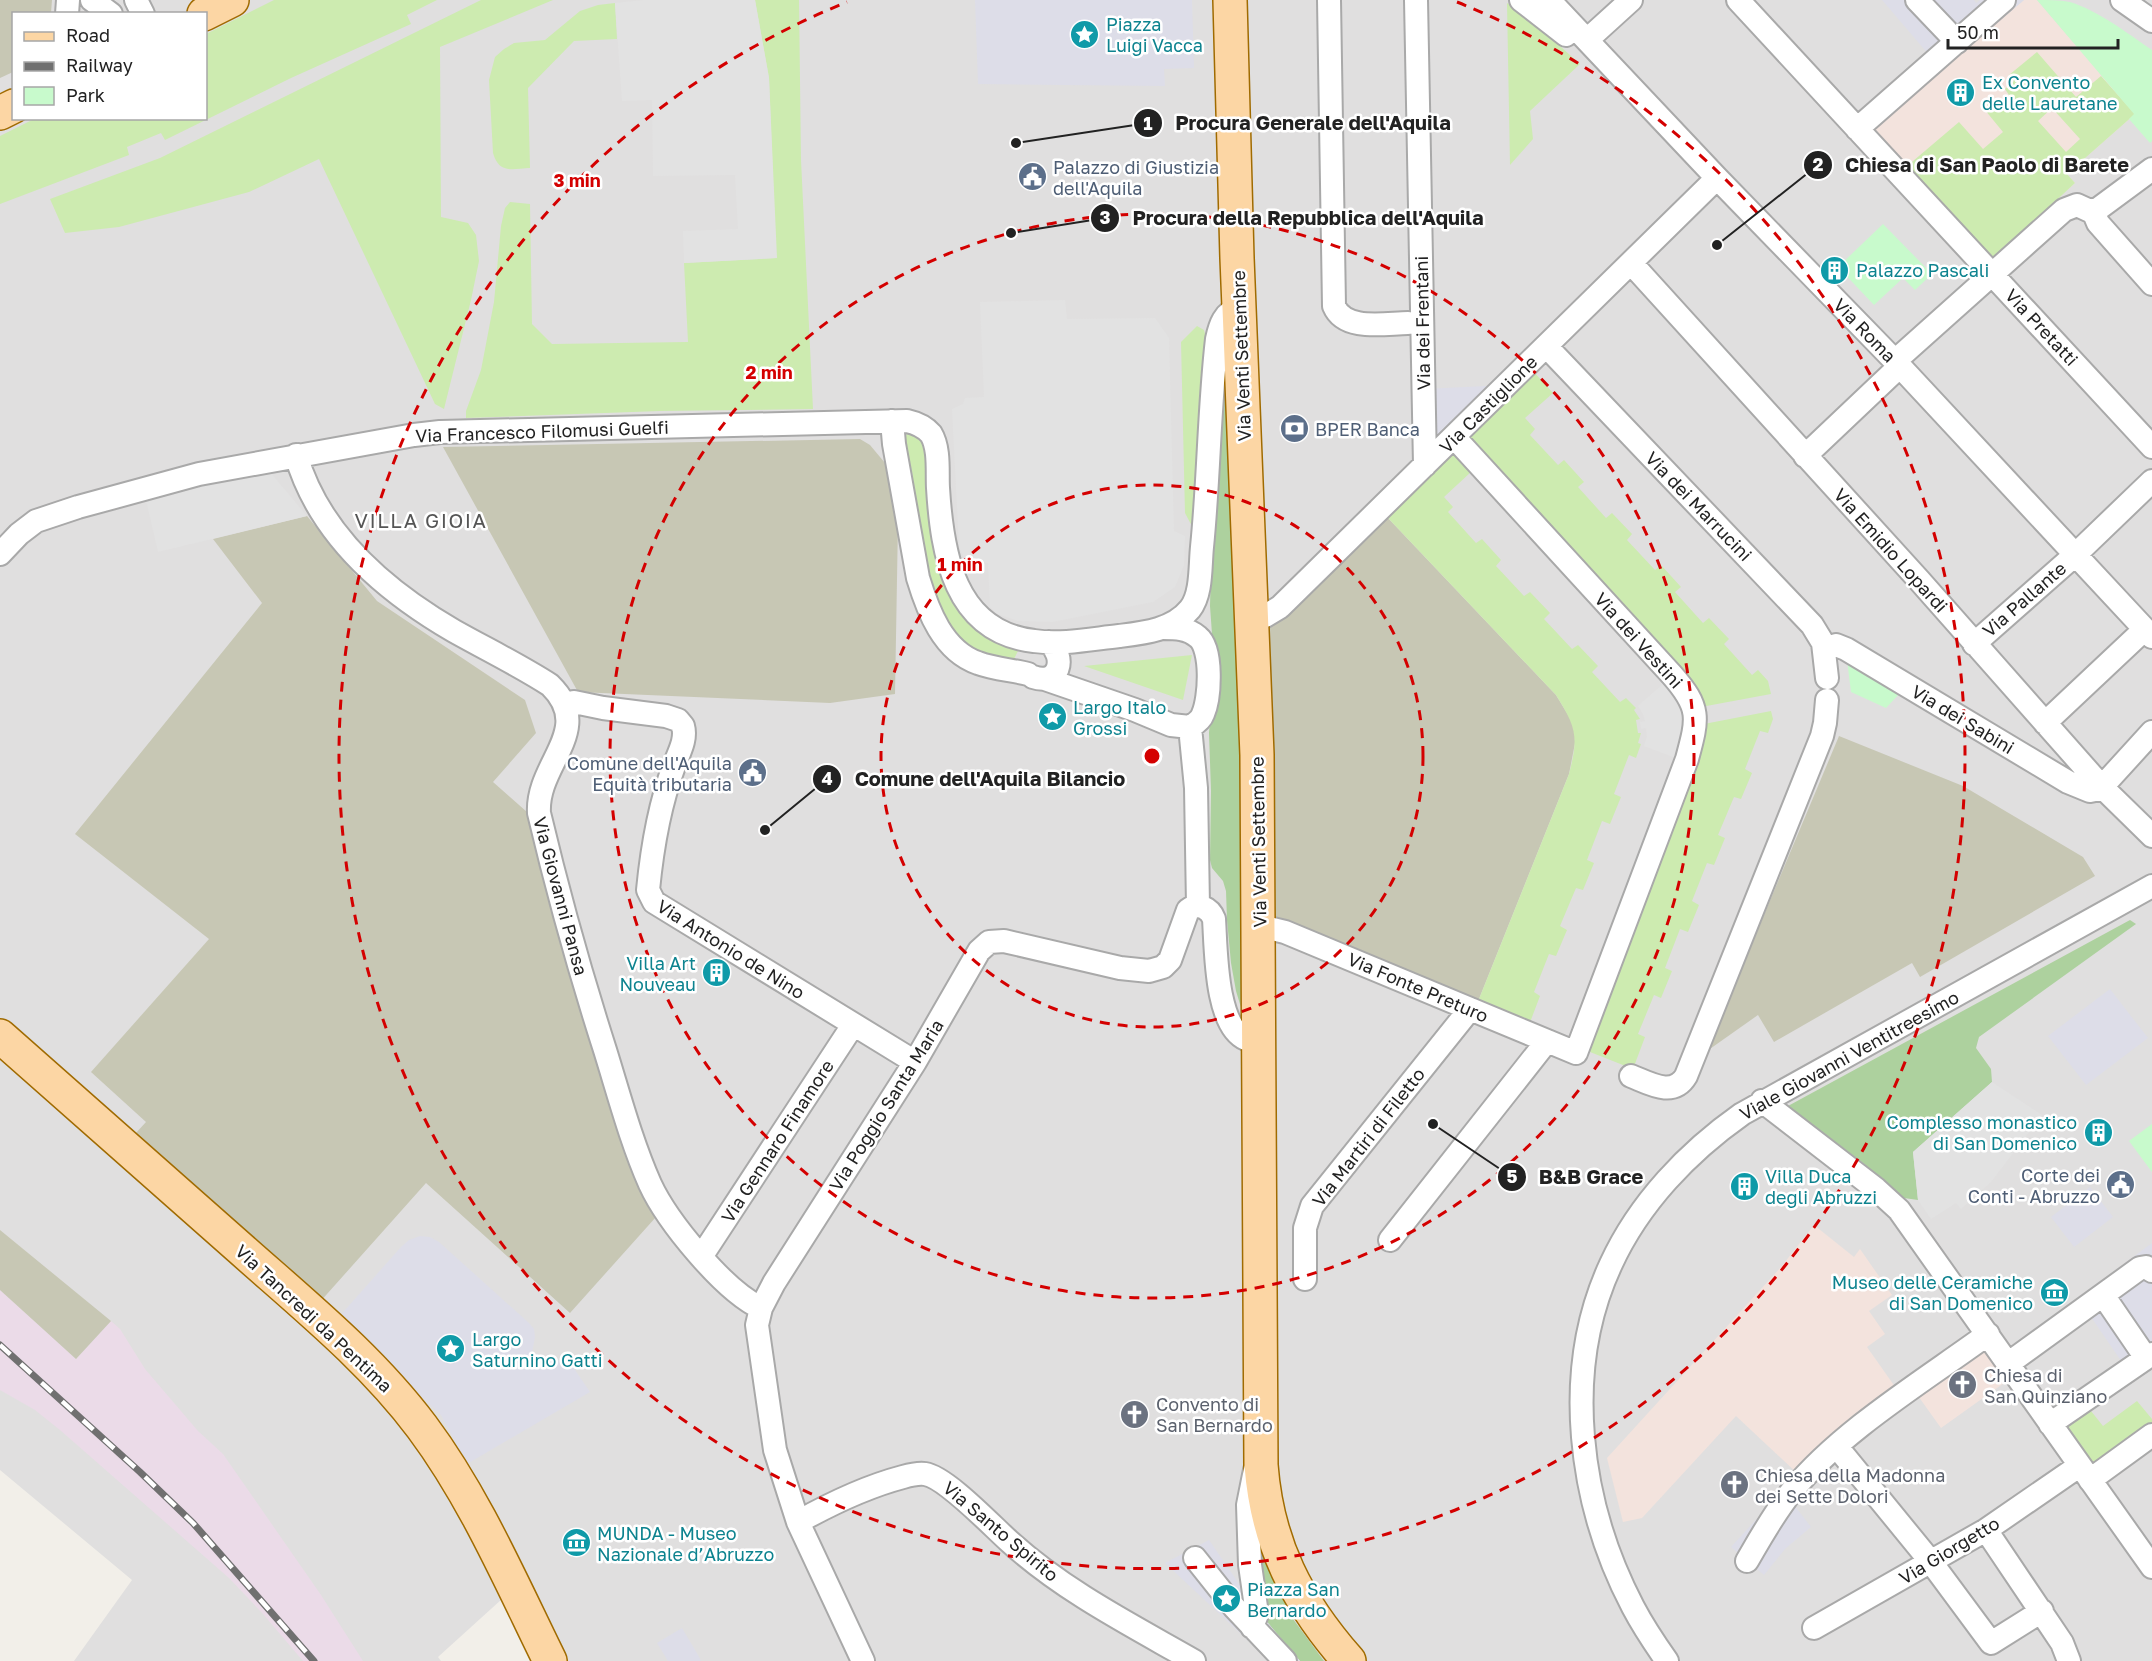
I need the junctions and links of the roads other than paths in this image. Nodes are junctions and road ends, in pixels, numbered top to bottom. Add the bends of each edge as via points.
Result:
1 (92, 0) edge
2 (232, 0) edge
3 (1230, 0) edge
4 (1329, 0) edge
5 (1416, 0) edge
6 (1521, 0) edge
7 (1549, 0) edge
8 (1631, 0) edge
9 (1738, 0) edge
10 (1917, 0) edge
11 (2004, 0) edge
12 (2122, 0) edge
13 (108, 12) edge
14 (207, 12) edge
15 (2152, 21) edge
16 (1957, 42) junction
17 (1591, 45) junction
18 (1857, 129) junction
19 (2152, 169) edge
20 (1717, 178) junction
21 (2093, 211) junction
22 (1631, 263) junction
23 (1992, 273) junction
24 (2152, 284) edge
25 (1239, 308) junction
26 (1415, 331) junction
27 (1546, 346) junction
28 (1898, 363) junction
29 (892, 421) junction
30 (1454, 437) junction
31 (2152, 447) edge
32 (296, 455) junction
33 (1805, 456) junction
34 (1425, 465) junction
35 (2152, 481) edge
36 (0, 554) edge
37 (2074, 555) junction
38 (1252, 619) junction
39 (1162, 628) junction
40 (2148, 633) edge
41 (1042, 642) junction
42 (1974, 644) junction
43 (1825, 649) junction
44 (1036, 676) junction
45 (565, 704) junction
46 (2045, 723) junction
47 (1190, 727) junction
48 (2152, 732) edge
49 (2102, 787) junction
50 (2152, 836) edge
51 (2152, 886) edge
52 (1198, 906) junction
53 (1260, 926) junction
54 (1470, 1009) junction
55 (853, 1025) junction
56 (0, 1036) edge
57 (1260, 1041) junction
58 (1547, 1041) junction
59 (1576, 1053) joint
60 (915, 1062) junction
61 (1631, 1076) dead end
62 (1762, 1101) junction
63 (1390, 1240) dead end
64 (701, 1257) junction
65 (2152, 1271) edge
66 (1305, 1280) dead end
67 (2103, 1295) junction
68 (761, 1308) junction
69 (1988, 1334) junction
70 (2149, 1356) edge
71 (2009, 1363) junction
72 (2050, 1424) junction
73 (2152, 1435) edge
74 (1837, 1447) junction
75 (1261, 1465) junction
76 (2084, 1473) junction
77 (798, 1522) junction
78 (1986, 1530) junction
79 (2144, 1537) edge
80 (1195, 1558) dead end
81 (1748, 1561) dead end
82 (1931, 1562) junction
83 (2152, 1567) edge
84 (2042, 1611) junction
85 (1252, 1627) junction
86 (1814, 1628) dead end
87 (550, 1661) edge
88 (863, 1661) edge
89 (1194, 1661) edge
90 (1285, 1661) edge
91 (1349, 1661) edge
92 (1667, 1661) edge
93 (2069, 1661) edge

1 - 13 street
2 - 14 main road
3 - 25 main road, Via Venti Settembre
4 - 26 street via 1334,306 1343,317 1358,323
5 - 26 street, Via dei Frentani
6 - 17 street via 1582,48 1591,51
7 - 17 street, Via Roma
8 - 17 street
9 - 18 street, Via Pretatti
10 - 16 street
11 - 16 street
12 - 15 street
16 - 18 street
17 - 20 street, Via Roma
18 - 23 street, Via Pretatti
19 - 21 street
20 - 22 street, Via Castiglione
20 - 28 street, Via Roma
21 - 23 street via 2077,205 2068,207
21 - 24 street via 2098,223
22 - 27 street, Via Castiglione
22 - 33 street, Via Emidio Lopardi
23 - 28 street
23 - 31 street, Via Pretatti
25 - 38 main road, Via Venti Settembre
25 - 39 street, Via Francesco Filomusi Guelfi via 1224,319 1217,339 1208,489 1194,600 1182,616
26 - 34 street, Via dei Frentani
27 - 30 street, Via Castiglione
27 - 43 street, Via dei Marrucini via 1812,625
28 - 33 street
28 - 37 street, Via Roma
29 - 32 street, Via Francesco Filomusi Guelfi via 440,432
29 - 41 street, Via Francesco Filomusi Guelfi via 916,423 931,434 942,540 965,602 992,627 1008,635
29 - 44 street via 918,578 937,626 950,645 966,658
30 - 34 street, Via Castiglione
30 - 59 street, Via dei Vestini via 1672,675 1689,695 1694,710 1695,728 1687,759
32 - 36 street, Via Francesco Filomusi Guelfi via 199,474 44,517 19,534
32 - 45 street via 318,509 354,554 415,605 543,681
33 - 42 street, Via Emidio Lopardi
34 - 38 street, Via Castiglione via 1280,607
35 - 37 street, Via Pallante
37 - 40 street, Via Roma
37 - 42 street, Via Pallante
38 - 53 main road, Via Venti Settembre
39 - 41 street, Via Francesco Filomusi Guelfi
39 - 47 street via 1196,635 1208,654 1203,714
40 - 46 street
41 - 44 street via 1030,646 1024,657 1023,663
41 - 44 street via 1056,651 1059,662 1055,673
42 - 46 street, Via Emidio Lopardi
43 - 49 street, Via dei Sabini via 1836,645 1846,649 2075,786 2092,791
43 - 61 street, Via dei Marrucini via 1827,689 1822,736 1689,1068 1683,1080 1671,1088
44 - 47 street via 1171,725
45 - 55 street, Via Antonio de Nino via 574,702 666,716 681,722 684,739 661,809 649,886 651,899
45 - 64 street, Via Giovanni Pansa via 568,725 545,779 539,801 540,820 585,986 636,1147 658,1200
46 - 49 street, Via Emidio Lopardi
47 - 52 street via 1196,788
48 - 49 street
49 - 50 street, Via Emidio Lopardi
51 - 62 street, Viale Giovanni Ventitreesimo
52 - 57 street via 1207,909 1214,919 1219,984 1227,1017 1242,1038
52 - 60 street, Via Poggio Santa Maria via 1188,910 1170,960 1149,971 1010,942 985,944
53 - 54 street, Via Fonte Preturo via 1285,932
53 - 57 main road, Via Venti Settembre
54 - 58 street, Via Fonte Preturo
54 - 66 street, Via Martiri di Filetto via 1312,1206 1305,1228
55 - 60 street, Via Antonio de Nino
55 - 64 street, Via Gennaro Finamore
56 - 87 main road, Via Tancredi da Pentima via 321,1320 383,1381 447,1463
57 - 75 main road, Via Venti Settembre
58 - 59 street, Via Fonte Preturo
58 - 63 street
60 - 68 street, Via Poggio Santa Maria
62 - 69 street via 1899,1210
62 - 92 street, Viale Giovanni Ventitreesimo via 1703,1144 1646,1206 1599,1291 1585,1356 1582,1429 1595,1508 1622,1584
64 - 68 street, Via Giovanni Pansa via 742,1297
65 - 67 street via 2140,1268
67 - 70 street
67 - 71 street
68 - 77 street, Via Poggio Santa Maria via 758,1342 775,1450
69 - 71 street
69 - 74 street
70 - 72 street
71 - 72 street
72 - 76 street
73 - 76 street, Via Giorgetto
74 - 81 street via 1780,1506
74 - 82 street
75 - 85 street via 1252,1479 1248,1505 1257,1614
75 - 91 main road, Via Venti Settembre via 1274,1536 1290,1579 1313,1617
76 - 78 street, Via Giorgetto
76 - 79 street
77 - 88 street, Via Poggio Santa Maria
77 - 89 street, Via Santo Spirito via 858,1491 915,1474 929,1475 1050,1574
78 - 82 street, Via Giorgetto
78 - 84 street
79 - 83 street
80 - 85 street
82 - 84 street via 1991,1643
82 - 86 street, Via Giorgetto
84 - 93 street
85 - 90 street

